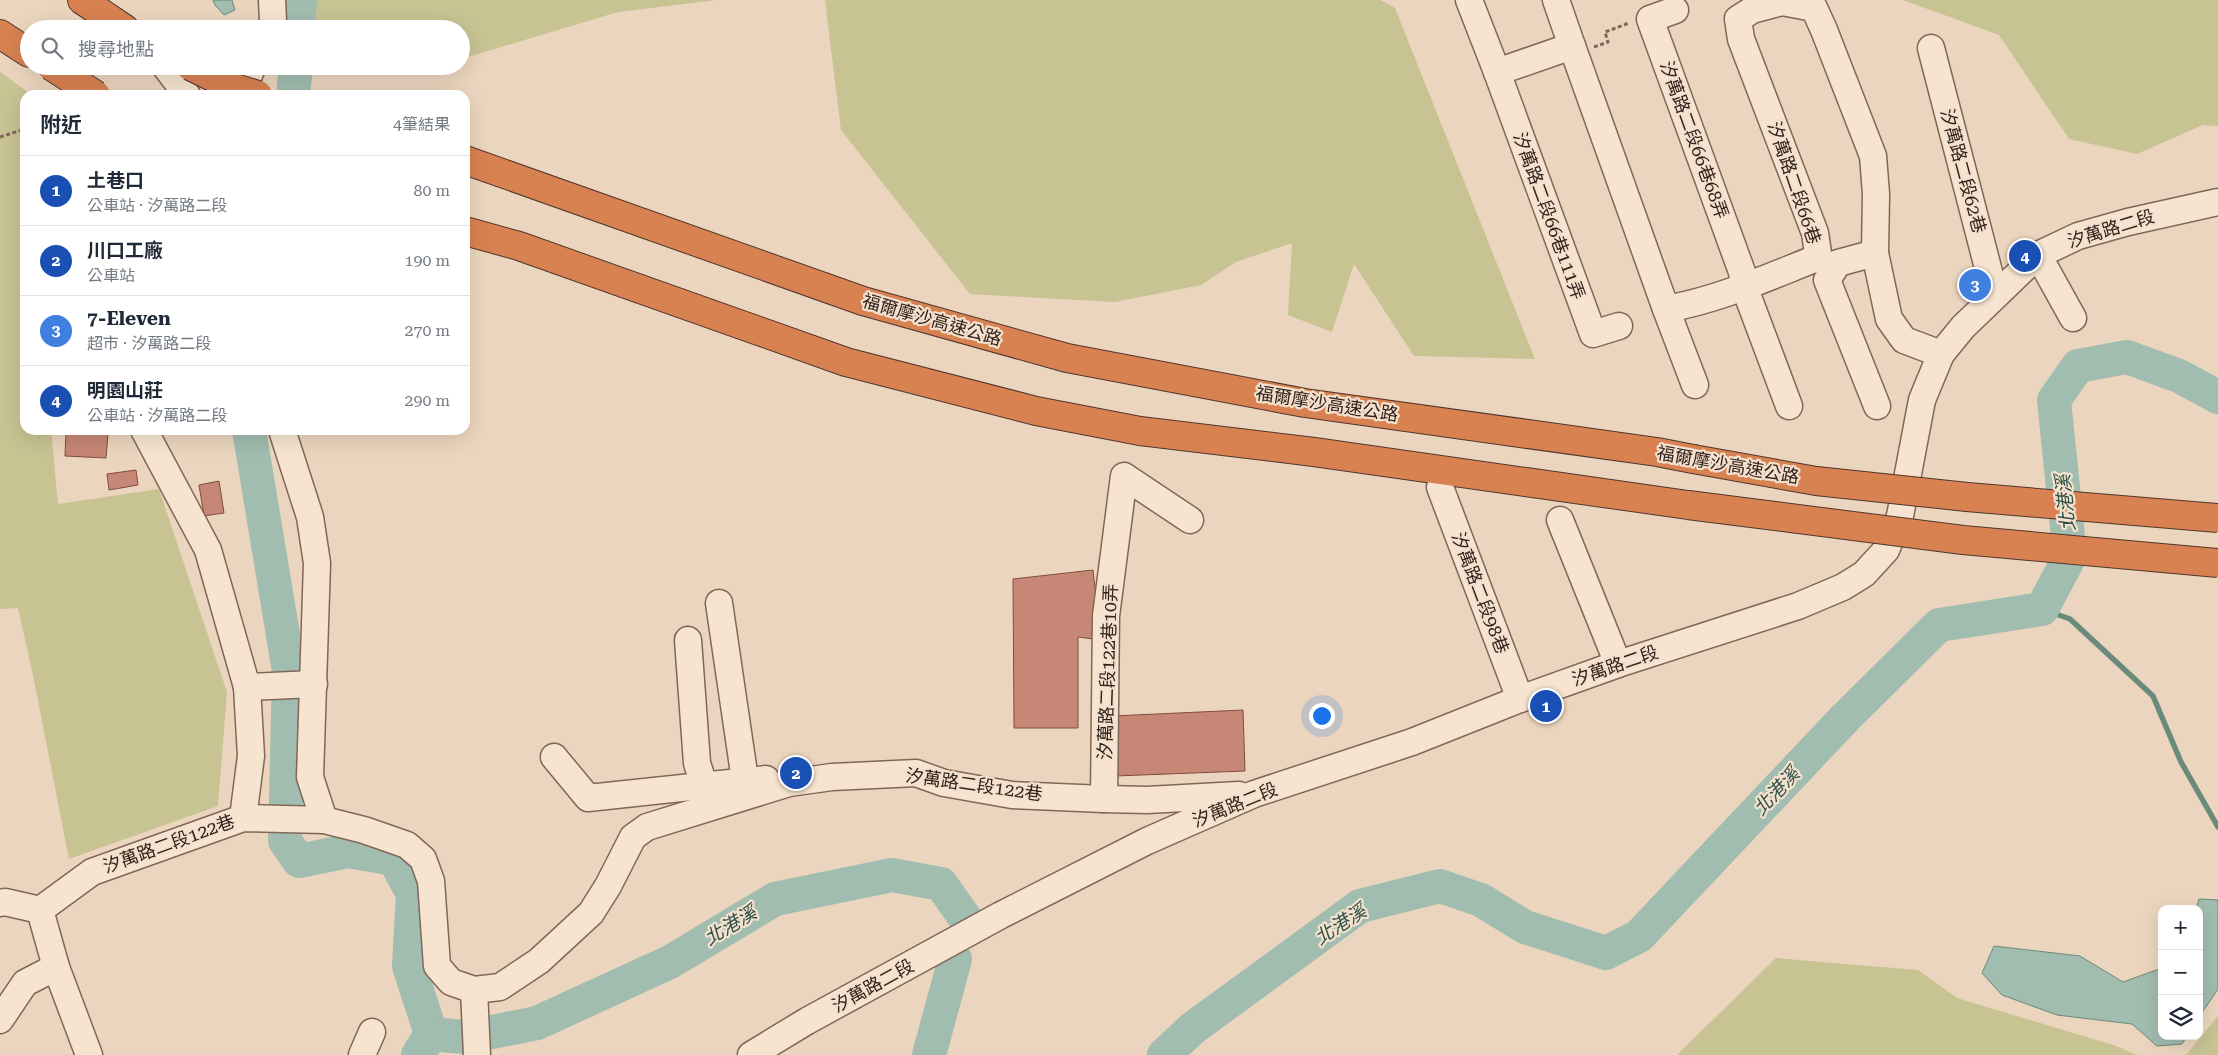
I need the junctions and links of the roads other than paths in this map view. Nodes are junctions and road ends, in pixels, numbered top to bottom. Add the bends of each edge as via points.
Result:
1 (82, 0) edge
2 (112, 0) edge
3 (272, 0) edge
4 (1469, 0) edge
5 (1556, 0) edge
6 (1675, 10) dead end
7 (112, 20) edge
8 (120, 20) edge
9 (273, 20) edge
10 (0, 34) edge
11 (20, 46) edge
12 (1931, 48) dead end
13 (1573, 50) junction
14 (1496, 72) junction
15 (65, 75) edge
16 (172, 75) edge
17 (208, 75) edge
18 (249, 75) edge
19 (88, 90) edge
20 (183, 90) edge
21 (242, 90) edge
22 (242, 90) edge
23 (470, 162) edge
24 (2218, 202) edge
25 (470, 232) edge
26 (1875, 253) junction
27 (2038, 255) junction
28 (1744, 286) junction
29 (1995, 295) junction
30 (1666, 309) junction
31 (2073, 318) dead end
32 (1619, 326) dead end
33 (1941, 354) junction
34 (1695, 386) dead end
35 (1789, 406) dead end
36 (1877, 406) dead end
37 (147, 435) edge
38 (284, 435) edge
39 (1440, 487) dead end
40 (2218, 518) edge
41 (1190, 520) dead end
42 (1560, 520) dead end
43 (2218, 563) edge
44 (719, 603) dead end
45 (688, 640) dead end
46 (1618, 664) junction
47 (314, 684) junction
48 (247, 687) junction
49 (1520, 699) junction
50 (554, 757) dead end
51 (745, 780) junction
52 (789, 783) junction
53 (704, 785) junction
54 (1254, 794) junction
55 (1104, 799) junction
56 (243, 818) junction
57 (324, 820) junction
58 (0, 903) edge
59 (40, 910) junction
60 (56, 967) junction
61 (474, 990) junction
62 (0, 1020) edge
63 (89, 1055) edge
64 (477, 1055) edge
65 (751, 1055) edge

1 - 7 highway
2 - 8 street via 112,8
3 - 9 street
4 - 14 street
5 - 13 street
6 - 28 street, 汐萬路二段66巷68弄 via 1650,19 1742,272
10 - 11 highway
12 - 29 street, 汐萬路二段62巷
13 - 14 street
13 - 30 street
14 - 32 street, 汐萬路二段66巷111弄 via 1593,334
15 - 19 highway, bridge
16 - 20 street
17 - 21 highway, bridge
18 - 22 street
23 - 40 highway, 福爾摩沙高速公路, bridge via 863,301 1068,358 1305,403 1657,452 1816,481
24 - 27 street, 汐萬路二段 via 2078,236
25 - 43 highway, bridge via 520,246 846,362 1036,411 1140,431 1963,540
26 - 28 street, 汐萬路二段66巷 via 1873,156 1814,8 1782,2 1752,10 1738,19 1741,39 1815,233 1818,253 1812,260
26 - 33 street, 汐萬路二段66巷 via 1889,318 1904,340
26 - 36 street via 1838,263 1827,280
27 - 29 street, 汐萬路二段
27 - 31 street
28 - 30 street, 汐萬路二段66巷 via 1697,304
28 - 35 street, 汐萬路二段66巷68弄
29 - 33 street, 汐萬路二段
30 - 34 street
33 - 46 street, 汐萬路二段 via 1922,400 1900,516 1886,550 1864,574 1843,587 1798,606
37 - 48 street via 208,550
38 - 47 street via 310,517 317,563
39 - 49 street, 汐萬路二段98巷
41 - 55 street, 汐萬路二段122巷10弄 via 1124,476 1106,616
42 - 46 street
44 - 51 street
45 - 53 street via 697,763
46 - 49 street, 汐萬路二段
47 - 48 street
47 - 57 street via 310,777
48 - 56 street via 251,756
49 - 54 street, 汐萬路二段 via 1412,742
50 - 53 street via 588,798
51 - 52 street via 764,778
51 - 53 street
52 - 55 street, 汐萬路二段122巷 via 832,777 916,774 1012,795
52 - 61 street, 汐萬路二段122巷 via 647,827 633,837 591,913 539,961 500,987
54 - 55 street, 汐萬路二段122巷
54 - 65 street, 汐萬路二段 via 1147,841 1001,915
56 - 57 street, 汐萬路二段122巷
56 - 59 street, 汐萬路二段122巷 via 92,872
57 - 61 street, 汐萬路二段122巷 via 406,845 423,859 431,881 437,966 451,982
58 - 59 street
59 - 60 street
60 - 62 street via 26,983
60 - 63 street
61 - 64 street

